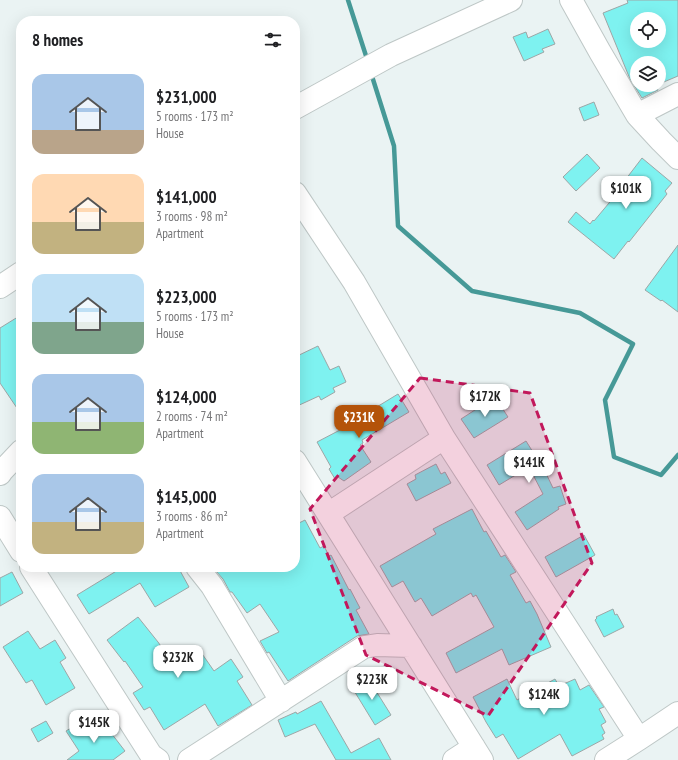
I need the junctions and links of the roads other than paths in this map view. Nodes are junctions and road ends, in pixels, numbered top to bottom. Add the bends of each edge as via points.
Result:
1 (511, 0) edge
2 (571, 0) edge
3 (678, 94) edge
4 (300, 105) edge
5 (637, 115) junction
6 (678, 158) edge
7 (300, 201) edge
8 (16, 275) edge
9 (0, 286) edge
10 (444, 438) junction
11 (16, 456) edge
12 (300, 469) edge
13 (0, 474) edge
14 (328, 514) junction
15 (0, 518) edge
16 (16, 543) edge
17 (34, 572) edge
18 (201, 572) edge
19 (411, 646) junction
20 (281, 701) junction
21 (678, 713) edge
22 (639, 739) junction
23 (478, 754) edge
24 (158, 760) edge
25 (189, 760) edge
26 (454, 760) edge
27 (606, 760) edge

1 - 4 street via 391,55
2 - 5 street
3 - 5 street
5 - 6 street
7 - 10 street via 354,282
8 - 9 street
10 - 14 street
10 - 22 street
11 - 13 street
12 - 14 street
14 - 19 street
15 - 16 street
17 - 24 street via 151,755
18 - 20 street via 212,586
19 - 20 street via 364,647
19 - 23 street
20 - 25 street
21 - 22 street
22 - 27 street
23 - 26 street

